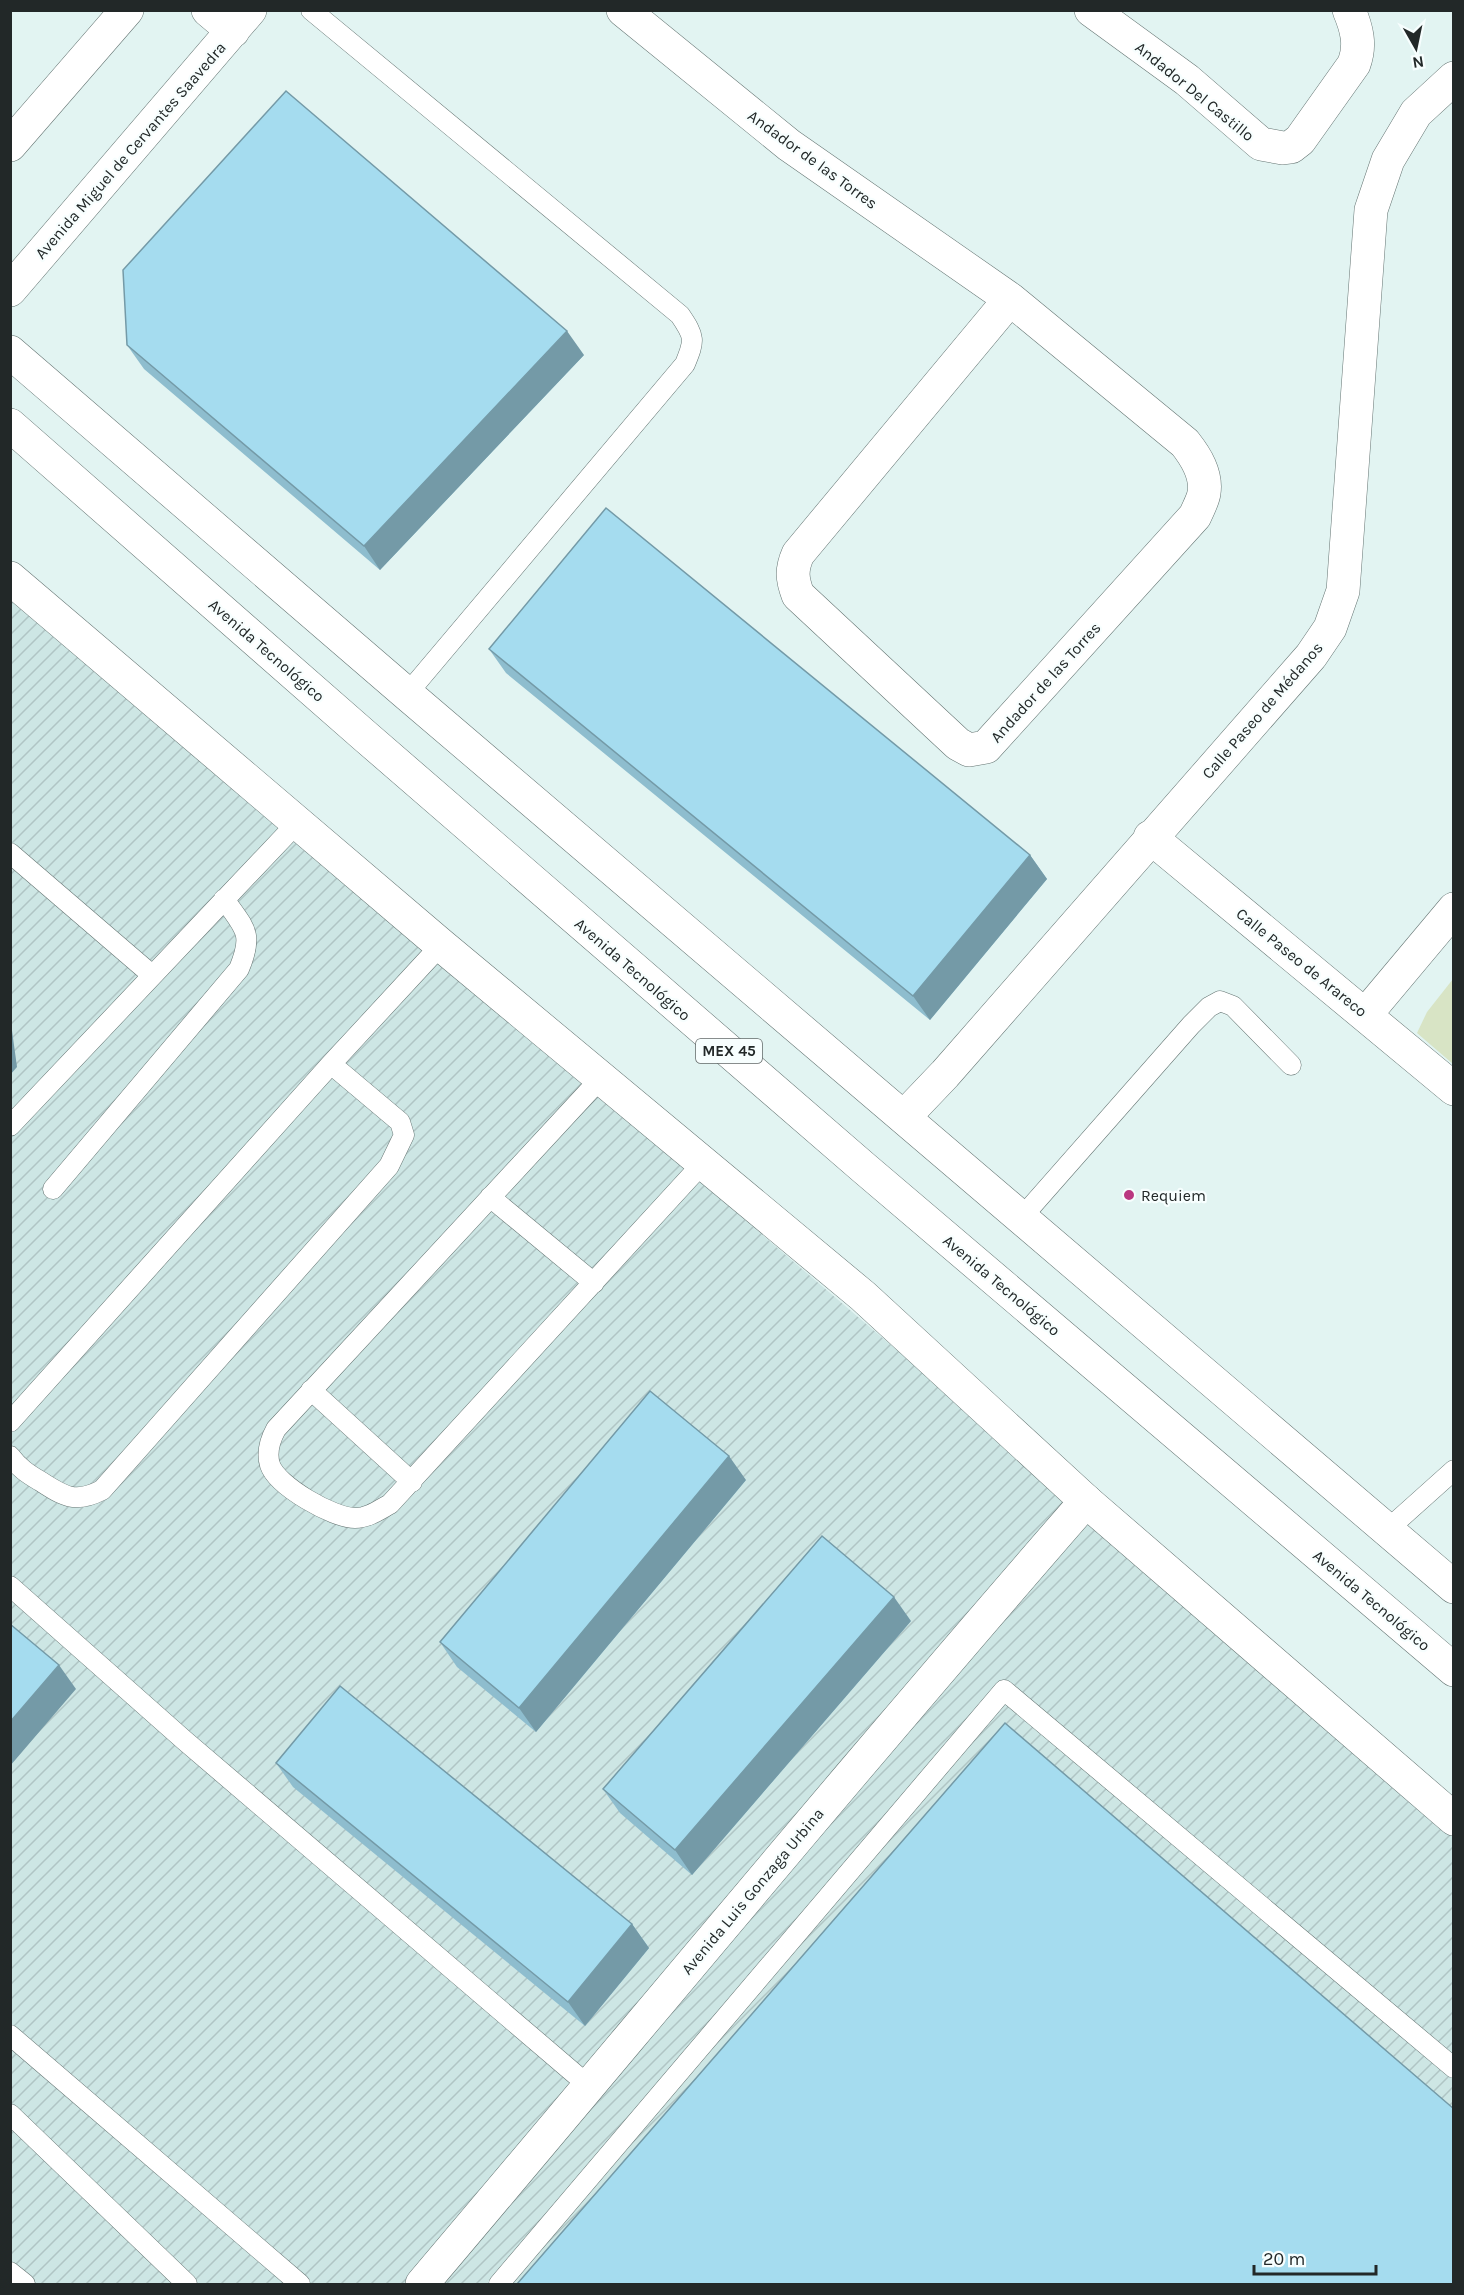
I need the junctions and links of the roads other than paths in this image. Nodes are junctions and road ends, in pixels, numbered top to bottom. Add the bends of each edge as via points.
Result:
1 (128, 10) edge
2 (311, 10) edge
3 (623, 10) edge
4 (1091, 10) edge
5 (1349, 10) edge
6 (230, 17) edge
7 (1454, 78) edge
8 (10, 145) edge
9 (10, 290) edge
10 (1010, 299) junction
11 (10, 352) edge
12 (10, 424) edge
13 (10, 578) edge
14 (407, 694) junction
15 (298, 822) junction
16 (1150, 837) junction
17 (10, 853) edge
18 (224, 899) junction
19 (1454, 909) edge
20 (441, 945) junction
21 (152, 975) junction
22 (1366, 1014) junction
23 (331, 1064) junction
24 (1292, 1065) dead end
25 (601, 1078) junction
26 (1454, 1089) edge
27 (904, 1117) junction
28 (10, 1126) edge
29 (702, 1164) junction
30 (52, 1189) dead end
31 (490, 1197) junction
32 (1022, 1217) junction
33 (594, 1283) junction
34 (311, 1390) junction
35 (10, 1422) edge
36 (10, 1456) edge
37 (1454, 1470) edge
38 (412, 1482) junction
39 (1086, 1501) junction
40 (1387, 1530) junction
41 (10, 1586) edge
42 (1454, 1587) edge
43 (1454, 1670) edge
44 (1454, 1819) edge
45 (10, 2035) edge
46 (1452, 2064) edge
47 (589, 2086) junction
48 (10, 2114) edge
49 (10, 2272) edge
50 (25, 2284) edge
51 (185, 2284) edge
52 (300, 2284) edge
53 (422, 2284) edge
54 (499, 2284) edge

1 - 8 street
2 - 14 lane via 680,315 692,332 692,348 685,364
3 - 10 street, Andador de las Torres via 789,146
4 - 5 street, Andador Del Castillo via 1187,80 1261,144 1283,148 1300,140 1354,64 1359,42
6 - 9 street, Avenida Miguel de Cervantes Saavedra
7 - 16 street, Calle Paseo de Médanos via 1416,113 1388,160 1371,210 1343,591 1330,628 1311,656
10 - 10 street, Andador de las Torres via 1185,443 1197,458 1204,493 1196,516 986,747 969,750 798,595 792,567 798,554
11 - 14 street
12 - 43 street, Avenida Tecnológico / MEX 45 via 846,1152
13 - 15 street
14 - 27 street
15 - 18 lane
15 - 20 street
16 - 22 street, Calle Paseo de Arareco
16 - 27 street, Calle Paseo de Médanos
17 - 21 lane
18 - 21 lane
18 - 30 lane via 248,937 239,969
19 - 22 street
20 - 23 lane
20 - 25 street
21 - 28 lane
22 - 26 street, Calle Paseo de Arareco
23 - 35 lane
23 - 36 lane via 400,1122 404,1135 389,1166 102,1490 81,1498 62,1495 19,1468
24 - 32 lane via 1233,1006 1220,1001 1214,1004 1191,1025
25 - 29 street
25 - 31 lane
27 - 32 street
29 - 33 lane
29 - 39 street via 862,1296
31 - 33 lane
31 - 34 lane
32 - 40 street
33 - 38 lane
34 - 38 lane
34 - 38 lane via 270,1441 270,1465 280,1481 330,1510 354,1518 370,1515 390,1504
37 - 40 lane
39 - 44 street
39 - 47 street, Avenida Luis Gonzaga Urbina
40 - 42 street
41 - 47 lane
45 - 52 lane
46 - 54 lane via 1004,1690
47 - 53 street, Avenida Luis Gonzaga Urbina
48 - 51 lane
49 - 50 lane

